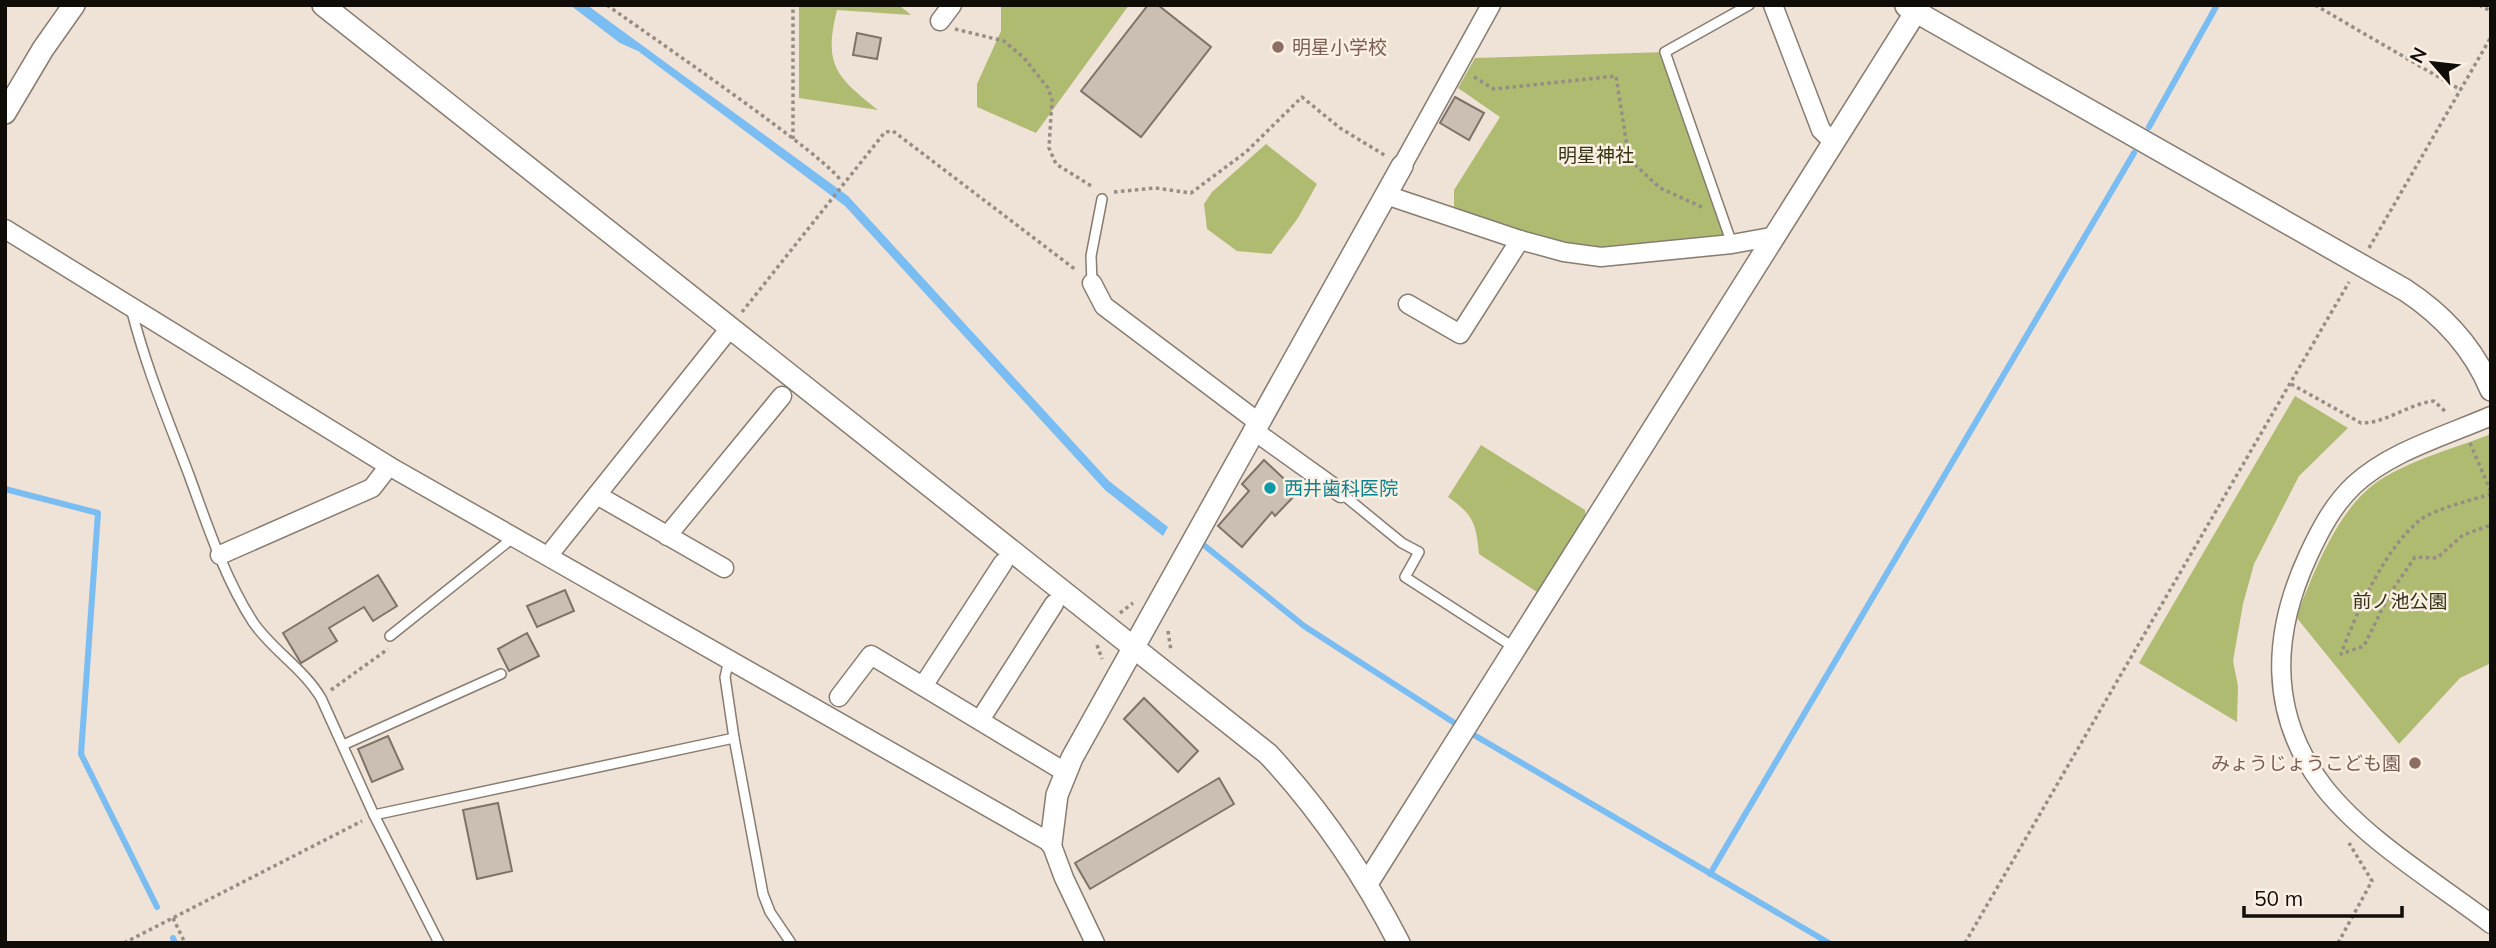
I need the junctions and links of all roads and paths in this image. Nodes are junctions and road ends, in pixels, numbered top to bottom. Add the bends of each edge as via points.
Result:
1 (74, 5) edge
2 (323, 5) edge
3 (607, 5) edge
4 (793, 5) edge
5 (952, 5) edge
6 (1492, 5) edge
7 (1749, 5) edge
8 (1773, 5) edge
9 (2315, 5) edge
10 (2479, 5) edge
11 (1914, 8) edge
12 (2491, 11) edge
13 (940, 21) joint
14 (2491, 37) edge
15 (1457, 68) junction
16 (2460, 90) junction
17 (5, 113) edge
18 (793, 139) junction
19 (1833, 143) junction
20 (1402, 166) junction
21 (841, 184) junction
22 (1386, 195) junction
23 (1102, 199) junction
24 (1725, 218) junction
25 (5, 229) edge
26 (1776, 236) junction
27 (1520, 240) junction
28 (1732, 244) junction
29 (2360, 263) junction
30 (1092, 282) junction
31 (1408, 304) dead end
32 (130, 306) junction
33 (730, 328) junction
34 (2291, 384) junction
35 (2491, 390) edge
36 (785, 393) dead end
37 (2491, 416) edge
38 (1256, 426) junction
39 (2463, 428) junction
40 (389, 466) junction
41 (1341, 493) joint
42 (2491, 493) edge
43 (597, 495) junction
44 (2491, 525) edge
45 (667, 536) junction
46 (514, 537) junction
47 (220, 555) junction
48 (548, 556) junction
49 (1003, 563) dead end
50 (724, 568) dead end
51 (1054, 604) dead end
52 (390, 636) joint
53 (1134, 647) junction
54 (1516, 649) junction
55 (729, 660) junction
56 (501, 674) dead end
57 (923, 686) junction
58 (839, 697) dead end
59 (321, 698) junction
60 (979, 720) junction
61 (734, 738) junction
62 (343, 745) junction
63 (1065, 772) junction
64 (374, 815) junction
65 (2352, 817) junction
66 (1052, 843) junction
67 (1368, 882) junction
68 (173, 918) junction
69 (2491, 923) edge
70 (124, 943) edge
71 (185, 943) edge
72 (439, 943) edge
73 (791, 943) edge
74 (1095, 943) edge
75 (1399, 943) edge
76 (1965, 943) edge
77 (2338, 943) edge

1 - 17 street
2 - 33 street
3 - 18 path
4 - 18 path
5 - 13 street
6 - 15 street
7 - 24 lane via 1665,52
8 - 19 street via 1821,130
9 - 16 path
10 - 12 path
11 - 19 street
11 - 29 street
13 - 23 path via 960,31 1004,41 1024,58 1052,100 1049,148 1056,164 1092,185
14 - 16 path
15 - 20 street
15 - 24 path via 1494,89 1616,76 1629,159 1660,188
16 - 29 path
18 - 21 path via 840,176
19 - 26 street
20 - 22 street
20 - 23 path via 1340,128 1302,97 1247,152 1191,193 1155,188 1117,190
21 - 30 path via 885,132 893,131
21 - 33 path
22 - 27 street
22 - 38 street
23 - 30 lane via 1091,256
24 - 28 lane
25 - 32 street
26 - 28 street
26 - 54 street
27 - 28 street via 1601,257
27 - 31 street via 1460,334
29 - 34 path
29 - 35 street via 2441,317 2465,345
30 - 38 street via 1104,306
32 - 40 street
32 - 47 lane via 154,389
33 - 43 street
33 - 53 street
34 - 39 path via 2361,423 2374,423 2421,402 2434,401
34 - 76 path
36 - 45 street
37 - 39 street
38 - 41 street
38 - 53 street
39 - 42 path
39 - 65 street via 2374,470 2338,502 2309,553 2286,611 2281,662 2291,726 2307,763
40 - 46 street
40 - 47 street via 372,488
41 - 54 lane via 1419,552 1405,577
42 - 44 path via 2421,519 2388,558 2341,654 2364,646 2389,595 2415,557 2437,558 2463,535
43 - 45 street
43 - 48 street
45 - 50 street
46 - 48 street
46 - 52 lane
47 - 59 lane via 252,621 312,682
48 - 55 street
49 - 57 street
51 - 60 street
52 - 59 path via 392,647
53 - 63 street
53 - 67 street via 1268,754 1324,818
54 - 67 street
55 - 61 lane via 725,677
55 - 66 street
56 - 62 lane
57 - 58 street via 871,655
57 - 60 street
59 - 62 lane
60 - 63 street
61 - 64 lane
61 - 73 lane via 765,902
62 - 64 lane
63 - 66 street via 1054,811
64 - 68 path
64 - 72 lane
65 - 69 street
65 - 77 path via 2348,842 2372,881
66 - 74 street
67 - 75 street
68 - 70 path
68 - 71 path

